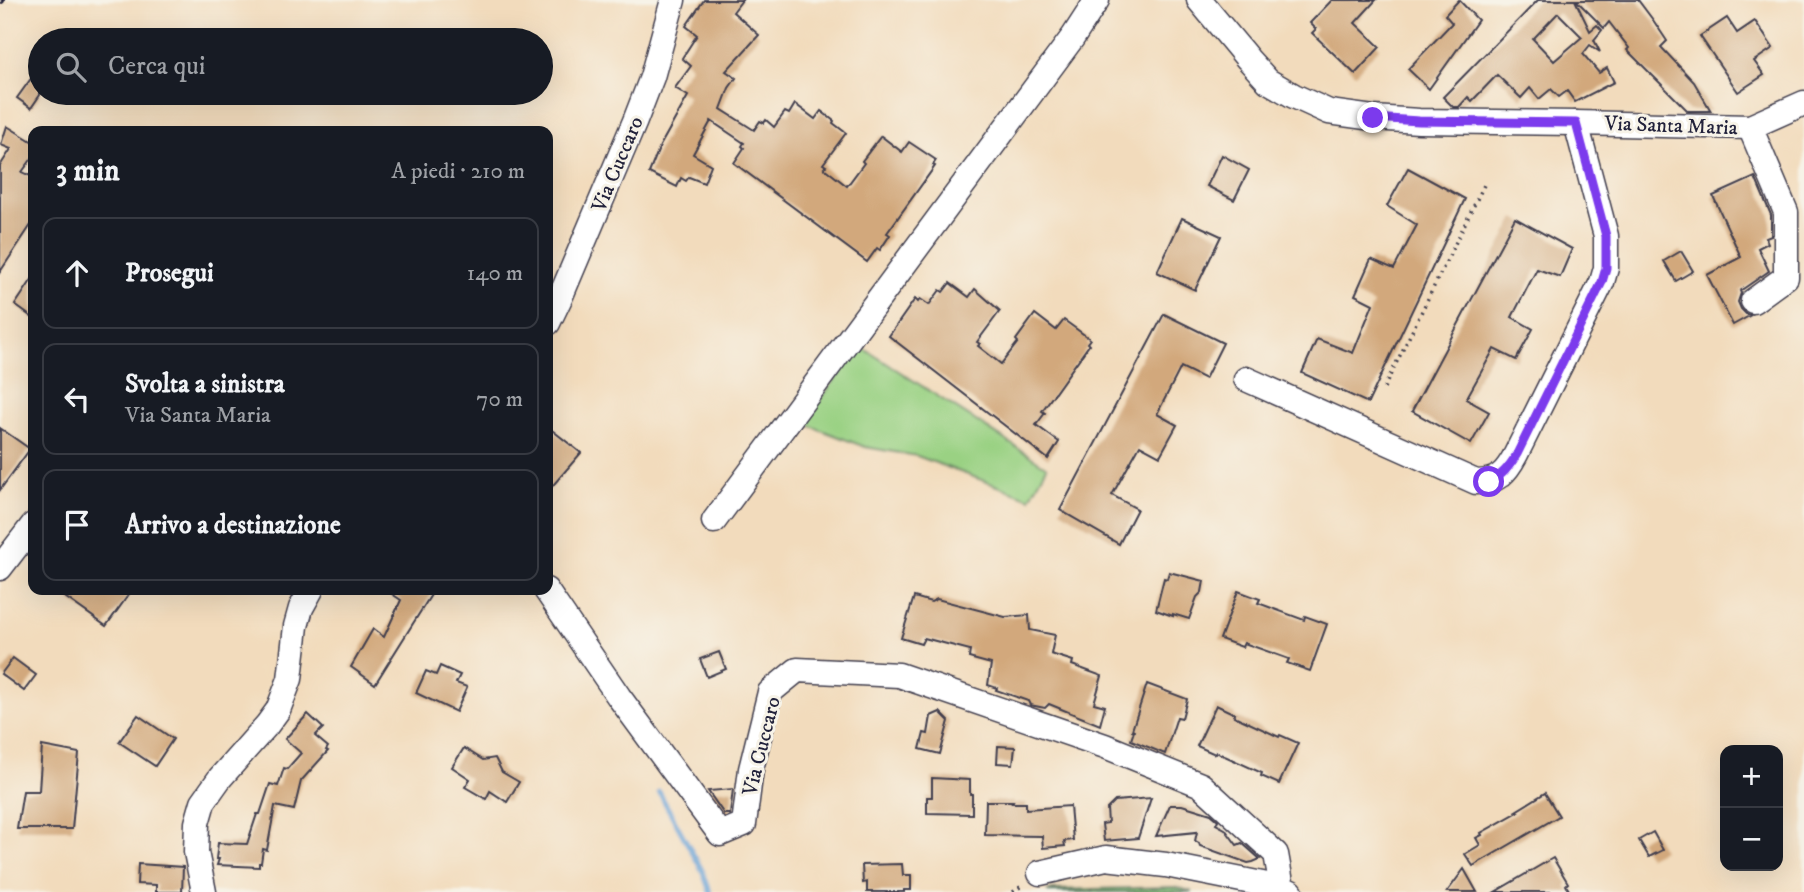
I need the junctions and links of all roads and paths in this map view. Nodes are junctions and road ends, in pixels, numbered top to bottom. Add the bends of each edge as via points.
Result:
1 (673, 0) edge
2 (1097, 0) edge
3 (1199, 0) edge
4 (1804, 103) edge
5 (1576, 123) junction
6 (1749, 127) junction
7 (1486, 181) dead end
8 (1753, 301) dead end
9 (553, 313) edge
10 (1245, 379) dead end
11 (1384, 388) dead end
12 (714, 521) dead end
13 (28, 532) edge
14 (0, 568) edge
15 (308, 595) edge
16 (549, 595) edge
17 (1040, 873) dead end
18 (1286, 890) edge
19 (204, 892) edge

1 - 9 street, Via Cuccaro via 652,77
2 - 12 street
3 - 5 street, Via Santa Maria via 1268,81 1329,111 1419,121
4 - 6 street, Via Santa Maria
5 - 6 street, Via Santa Maria
5 - 10 street via 1606,236 1606,268 1517,454 1498,478 1476,482
6 - 8 street via 1786,212 1786,278
7 - 11 path
13 - 14 street
15 - 19 street via 296,626 290,679 278,710 203,802 196,852
16 - 18 street, Via Cuccaro via 720,834 744,824 751,769 770,692 797,670 899,676 1105,746 1201,785 1276,854
17 - 18 street via 1106,858 1166,865

